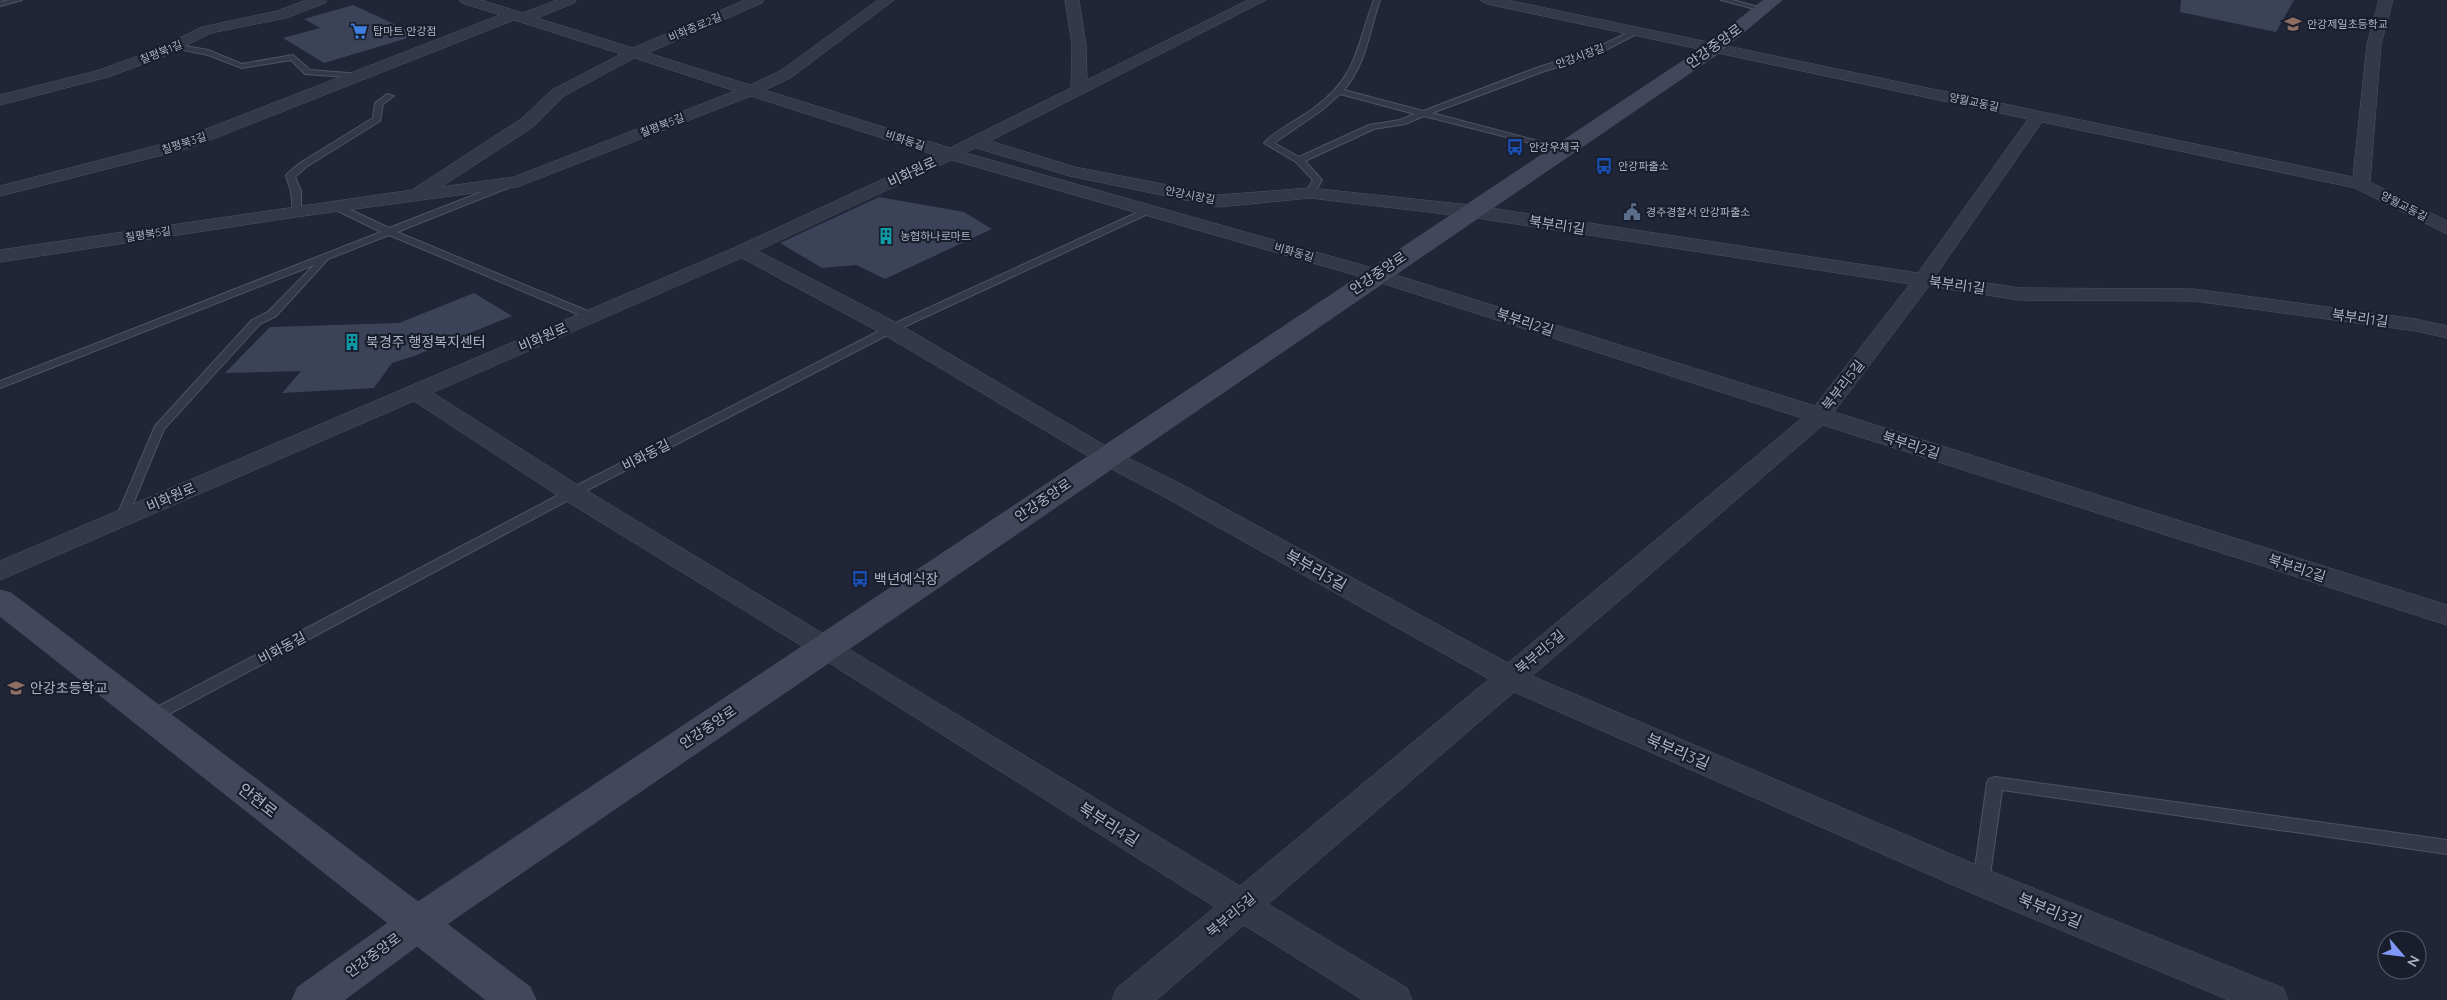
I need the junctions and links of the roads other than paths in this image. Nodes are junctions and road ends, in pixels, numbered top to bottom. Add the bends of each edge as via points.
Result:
1 (19, 0) edge
2 (320, 0) edge
3 (467, 0) edge
4 (568, 0) edge
5 (757, 0) edge
6 (887, 0) edge
7 (1072, 0) edge
8 (1259, 0) edge
9 (1377, 0) edge
10 (1487, 0) edge
11 (1548, 0) edge
12 (1724, 0) edge
13 (2386, 0) edge
14 (0, 4) edge
15 (1768, 5) edge
16 (518, 16) junction
17 (1604, 25) junction
18 (1636, 32) junction
19 (177, 46) junction
20 (1713, 49) junction
21 (634, 53) junction
22 (361, 76) junction
23 (751, 90) junction
24 (1079, 90) junction
25 (1337, 91) junction
26 (390, 96) dead end
27 (0, 100) edge
28 (1422, 114) junction
29 (2038, 116) junction
30 (975, 142) junction
31 (1562, 150) junction
32 (950, 154) junction
33 (1299, 160) junction
34 (516, 182) junction
35 (2361, 184) junction
36 (0, 191) edge
37 (1310, 193) junction
38 (415, 196) junction
39 (335, 206) junction
40 (1149, 210) junction
41 (296, 211) junction
42 (1470, 211) junction
43 (2447, 228) edge
44 (389, 232) junction
45 (743, 251) junction
46 (0, 256) edge
47 (327, 256) junction
48 (1376, 275) junction
49 (1923, 280) junction
50 (591, 316) junction
51 (891, 329) junction
52 (2447, 332) edge
53 (0, 385) edge
54 (415, 392) junction
55 (1819, 416) junction
56 (1107, 457) junction
57 (572, 493) junction
58 (122, 518) junction
59 (0, 571) edge
60 (0, 600) edge
61 (2447, 615) edge
62 (825, 647) junction
63 (1510, 678) junction
64 (152, 717) junction
65 (2447, 847) edge
66 (1981, 882) junction
67 (1242, 906) junction
68 (417, 924) junction
69 (312, 1000) edge
70 (516, 1000) edge
71 (1130, 1000) edge
72 (1394, 1000) edge
73 (2270, 1000) edge

1 - 14 lane
2 - 19 street, 칠평북1길 via 281,15 207,30
3 - 16 street, 비화동길
4 - 16 street, 칠평북3길
5 - 21 street, 비화중로2길
6 - 23 street, 칠평북5길 via 786,74
7 - 24 street via 1079,45
8 - 24 street, 비화원로
9 - 25 lane via 1358,63
10 - 17 street, 안강시장길
11 - 17 street, 안강시장길 via 1575,8
12 - 15 lane
13 - 35 street via 2374,44
15 - 20 main road, 안강중앙로
16 - 21 street, 비화동길
16 - 22 street, 칠평북3길
17 - 18 street, 안강시장길
18 - 20 street, 안강시장길
18 - 28 lane, 안강시장길 via 1593,53
19 - 22 lane, 칠평북3길 via 222,57 234,66 293,57 308,72
19 - 27 street, 칠평북1길 via 102,74
20 - 29 street, 양월교동길
20 - 31 main road, 안강중앙로
21 - 23 street, 비화동길
21 - 38 street, 칠평북5길 via 558,93 527,123
22 - 36 street, 칠평북3길 via 184,144
23 - 32 street, 비화동길
23 - 34 street, 칠평북5길
24 - 30 street, 비화원로
25 - 28 lane
25 - 33 lane via 1323,105 1268,143
26 - 41 lane via 378,103 377,119 290,176 296,191
28 - 31 lane
28 - 33 lane, 안강시장길 via 1402,122 1372,127
29 - 35 street, 양월교동길
29 - 49 street
30 - 32 street, 비화원로
30 - 37 street, 안강시장길 via 1079,173 1219,201
31 - 42 main road, 안강중앙로
32 - 40 street, 비화동길
32 - 45 street, 비화원로
33 - 37 lane via 1318,180
34 - 38 street, 칠평북5길
34 - 44 lane
35 - 43 street, 양월교동길
37 - 42 street, 안강시장길
38 - 39 street, 칠평북5길
39 - 41 street, 칠평북5길
39 - 44 lane
40 - 48 street, 비화동길
40 - 51 lane, 비화동길
41 - 46 street, 칠평북5길
42 - 48 main road, 안강중앙로
42 - 49 street, 북부리1길
44 - 47 lane
44 - 50 lane
45 - 50 street, 비화원로
45 - 51 street
47 - 53 lane
47 - 58 lane via 272,314 256,322 159,428
48 - 55 street, 북부리2길
48 - 56 main road, 안강중앙로
49 - 52 street, 북부리1길 via 2019,294 2194,295
49 - 55 street, 북부리5길
50 - 54 street, 비화원로
51 - 56 street
51 - 57 lane, 비화동길
54 - 57 street
54 - 58 street, 비화원로
55 - 61 street, 북부리2길
55 - 63 street, 북부리5길
56 - 62 main road, 안강중앙로
56 - 63 street, 북부리3길
57 - 62 street
57 - 64 lane, 비화동길
58 - 59 street, 비화원로
60 - 64 main road, 안현로
62 - 67 street, 북부리4길
62 - 68 main road, 안강중앙로
63 - 66 street, 북부리3길
63 - 67 street, 북부리5길
64 - 68 main road, 안현로
65 - 66 lane via 1995,783
66 - 73 street, 북부리3길
67 - 71 street, 북부리5길
67 - 72 street, 북부리4길
68 - 69 main road, 안강중앙로
68 - 70 main road, 안현로

